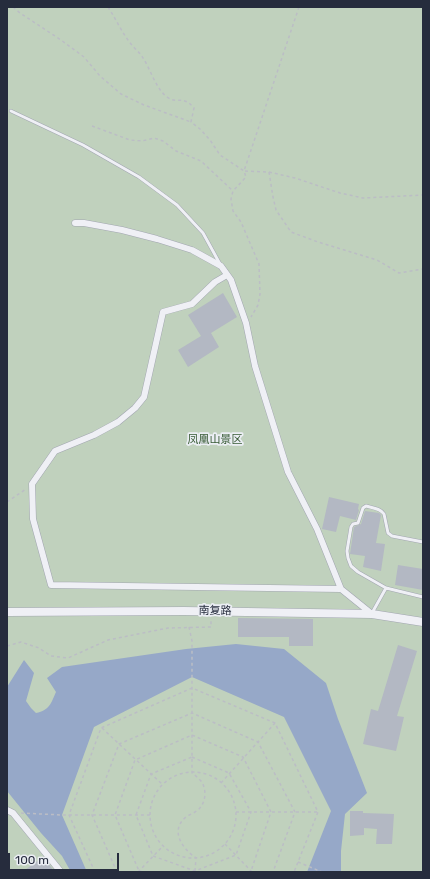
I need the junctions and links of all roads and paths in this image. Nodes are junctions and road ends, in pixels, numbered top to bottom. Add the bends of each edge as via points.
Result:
1 (13, 7) edge
2 (108, 7) edge
3 (299, 7) edge
4 (11, 111) dead end
5 (191, 122) junction
6 (92, 126) dead end
7 (244, 171) junction
8 (269, 172) junction
9 (233, 191) junction
10 (423, 195) edge
11 (75, 224) dead end
12 (221, 266) junction
13 (423, 269) edge
14 (228, 274) junction
15 (246, 323) junction
16 (32, 484) junction
17 (7, 502) edge
18 (423, 542) edge
19 (386, 588) junction
20 (341, 589) junction
21 (423, 596) edge
22 (212, 611) junction
23 (7, 612) edge
24 (372, 614) junction
25 (423, 622) edge
26 (189, 627) junction
27 (7, 646) edge
28 (192, 688) junction
29 (192, 713) junction
30 (275, 723) junction
31 (101, 728) junction
32 (192, 735) junction
33 (258, 742) junction
34 (119, 744) junction
35 (192, 757) junction
36 (243, 757) junction
37 (135, 760) junction
38 (192, 773) junction
39 (229, 773) junction
40 (151, 774) junction
41 (220, 782) junction
42 (163, 786) junction
43 (10, 811) edge
44 (236, 812) junction
45 (251, 812) junction
46 (271, 812) junction
47 (296, 812) junction
48 (318, 812) junction
49 (70, 815) junction
50 (92, 815) junction
51 (115, 815) junction
52 (136, 815) junction
53 (151, 815) junction
54 (225, 844) junction
55 (163, 846) junction
56 (153, 856) junction
57 (236, 856) junction
58 (196, 858) junction
59 (299, 862) junction
60 (138, 871) edge
61 (252, 871) edge
62 (61, 872) edge
63 (95, 872) edge
64 (117, 872) edge
65 (143, 872) edge
66 (195, 872) edge
67 (248, 872) edge
68 (273, 872) edge
69 (294, 872) edge
70 (322, 872) edge

1 - 5 path via 84,57 100,76 121,94
2 - 5 path via 165,95 176,101 189,102 194,108
3 - 7 path
4 - 12 lane via 83,145 139,177 177,205 203,233
5 - 7 path via 210,140 220,155
6 - 9 path via 130,140 154,138 163,141 176,151 201,161
7 - 8 path
7 - 9 path via 246,177
8 - 10 path via 363,198
8 - 13 path via 276,210 291,232 377,260 399,273
9 - 15 path via 233,211 241,222 259,264 258,305
11 - 12 street via 84,223 158,239 192,250
12 - 14 street
14 - 15 street
14 - 16 street via 215,282 192,304 163,312 144,397 135,408 118,422 94,435 55,451
15 - 20 street via 255,366 288,472 317,529
16 - 17 path
16 - 20 street via 33,519 50,584
18 - 19 lane via 392,536 388,533 382,511 364,507 358,523 353,524 351,528 348,558 351,566 358,572
19 - 21 lane
19 - 24 lane
20 - 24 street
22 - 23 street, 南复路
22 - 24 street, 南复路
22 - 26 path via 211,627
24 - 25 street, 南复路
26 - 27 path via 168,628 108,640 68,658 51,656 39,648 21,642
26 - 28 path via 192,641
28 - 29 path
28 - 30 path
28 - 31 path
29 - 32 path
29 - 33 path
29 - 34 path
30 - 33 path
30 - 48 path
31 - 34 path
31 - 49 path
32 - 35 path
32 - 36 path
32 - 37 path
33 - 36 path
33 - 47 path
34 - 37 path
34 - 50 path
35 - 38 path
35 - 39 path
35 - 40 path
36 - 39 path
36 - 46 path
37 - 40 path
37 - 51 path
38 - 41 path via 201,773
38 - 42 path via 177,776
38 - 58 path via 204,787 205,800 200,809 182,822 179,839 184,849
39 - 41 path
39 - 45 path
40 - 42 path
40 - 52 path
41 - 44 path via 232,796
42 - 53 path via 153,800
43 - 49 path
43 - 62 street
44 - 45 path
44 - 54 path via 232,833
45 - 46 path
45 - 57 path
46 - 47 path
46 - 61 path
47 - 48 path
47 - 68 path
48 - 59 path
49 - 50 path
49 - 63 path
50 - 51 path
50 - 64 path
51 - 52 path
51 - 60 path
52 - 53 path
52 - 56 path
53 - 55 path via 152,826
54 - 57 path
54 - 58 path via 208,855
55 - 56 path
55 - 58 path via 178,855
56 - 60 path
56 - 66 path
57 - 61 path
57 - 66 path
58 - 66 path
59 - 69 path
59 - 70 path
60 - 65 path
61 - 67 path

